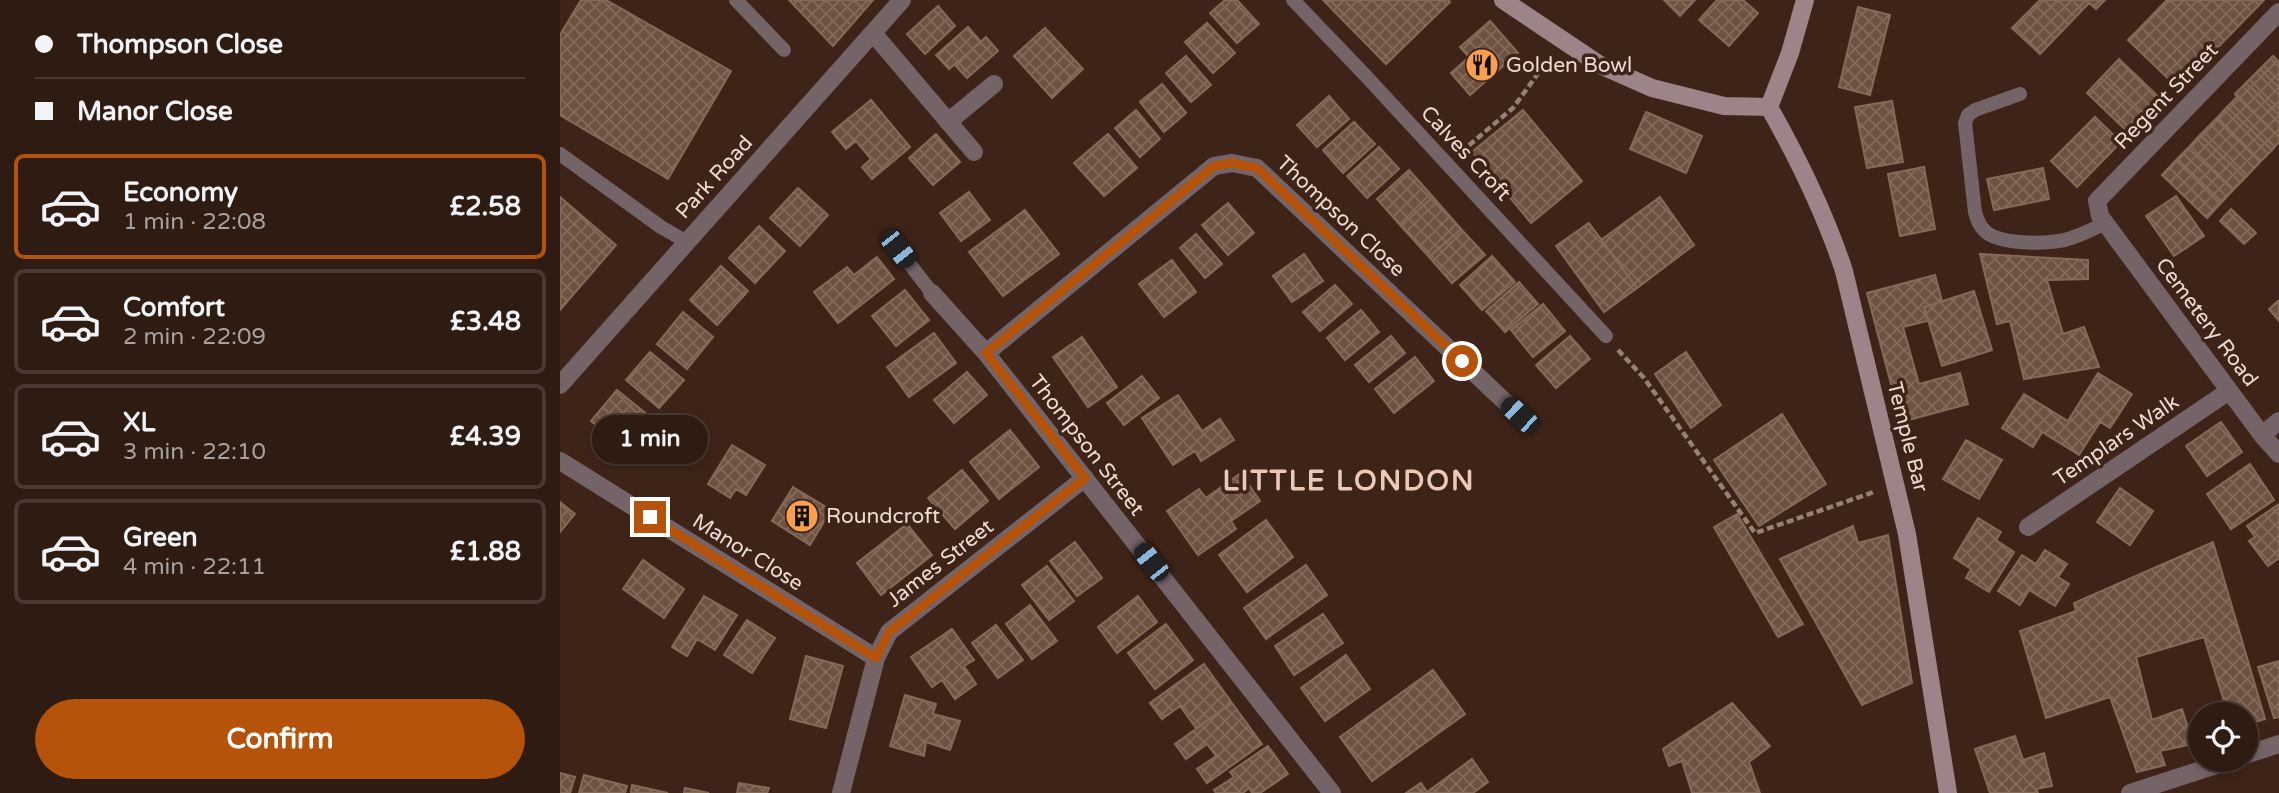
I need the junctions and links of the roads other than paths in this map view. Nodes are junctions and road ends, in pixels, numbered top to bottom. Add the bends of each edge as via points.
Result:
1 (736, 0) edge
2 (902, 0) edge
3 (1293, 0) edge
4 (1503, 0) edge
5 (1805, 0) edge
6 (2279, 12) edge
7 (873, 33) junction
8 (784, 50) dead end
9 (994, 85) dead end
10 (2020, 94) dead end
11 (1769, 107) junction
12 (948, 122) junction
13 (974, 152) dead end
14 (560, 153) edge
15 (2103, 220) junction
16 (687, 242) junction
17 (898, 249) dead end
18 (932, 293) joint
19 (1606, 336) road end
20 (986, 353) junction
21 (560, 385) edge
22 (2229, 391) junction
23 (1519, 415) dead end
24 (2279, 421) edge
25 (2262, 435) junction
26 (2279, 454) edge
27 (560, 461) edge
28 (1085, 478) junction
29 (2028, 527) dead end
30 (876, 658) junction
31 (2279, 744) edge
32 (2258, 751) edge
33 (2195, 772) edge
34 (841, 793) edge
35 (1332, 793) edge
36 (1948, 793) edge
37 (2130, 793) edge

1 - 8 lane
2 - 7 street, Park Road
3 - 19 lane, Calves Croft
4 - 11 main road via 1600,65 1652,88 1724,106
5 - 11 main road
6 - 15 street, Regent Street via 2097,201
7 - 12 street
7 - 16 street, Park Road
9 - 12 street
10 - 15 lane via 1975,110 1965,123 1979,224 1999,239 2037,242 2060,241
11 - 36 main road, Temple Bar via 1796,154 1844,271 1907,534
12 - 13 street
14 - 16 lane
15 - 22 street, Cemetery Road
16 - 21 street, Park Road
17 - 18 lane
18 - 20 street, Thompson Street
20 - 23 street, Thompson Close via 1185,188 1214,166 1232,163 1257,168
20 - 28 street, Thompson Street
22 - 25 street, Cemetery Road
22 - 29 street, Templars Walk
24 - 25 street
25 - 26 street, Cemetery Road
27 - 30 street, Manor Close
28 - 30 street, James Street via 889,632
28 - 35 street, Thompson Street
30 - 34 street, James Street
31 - 32 street
33 - 37 street

